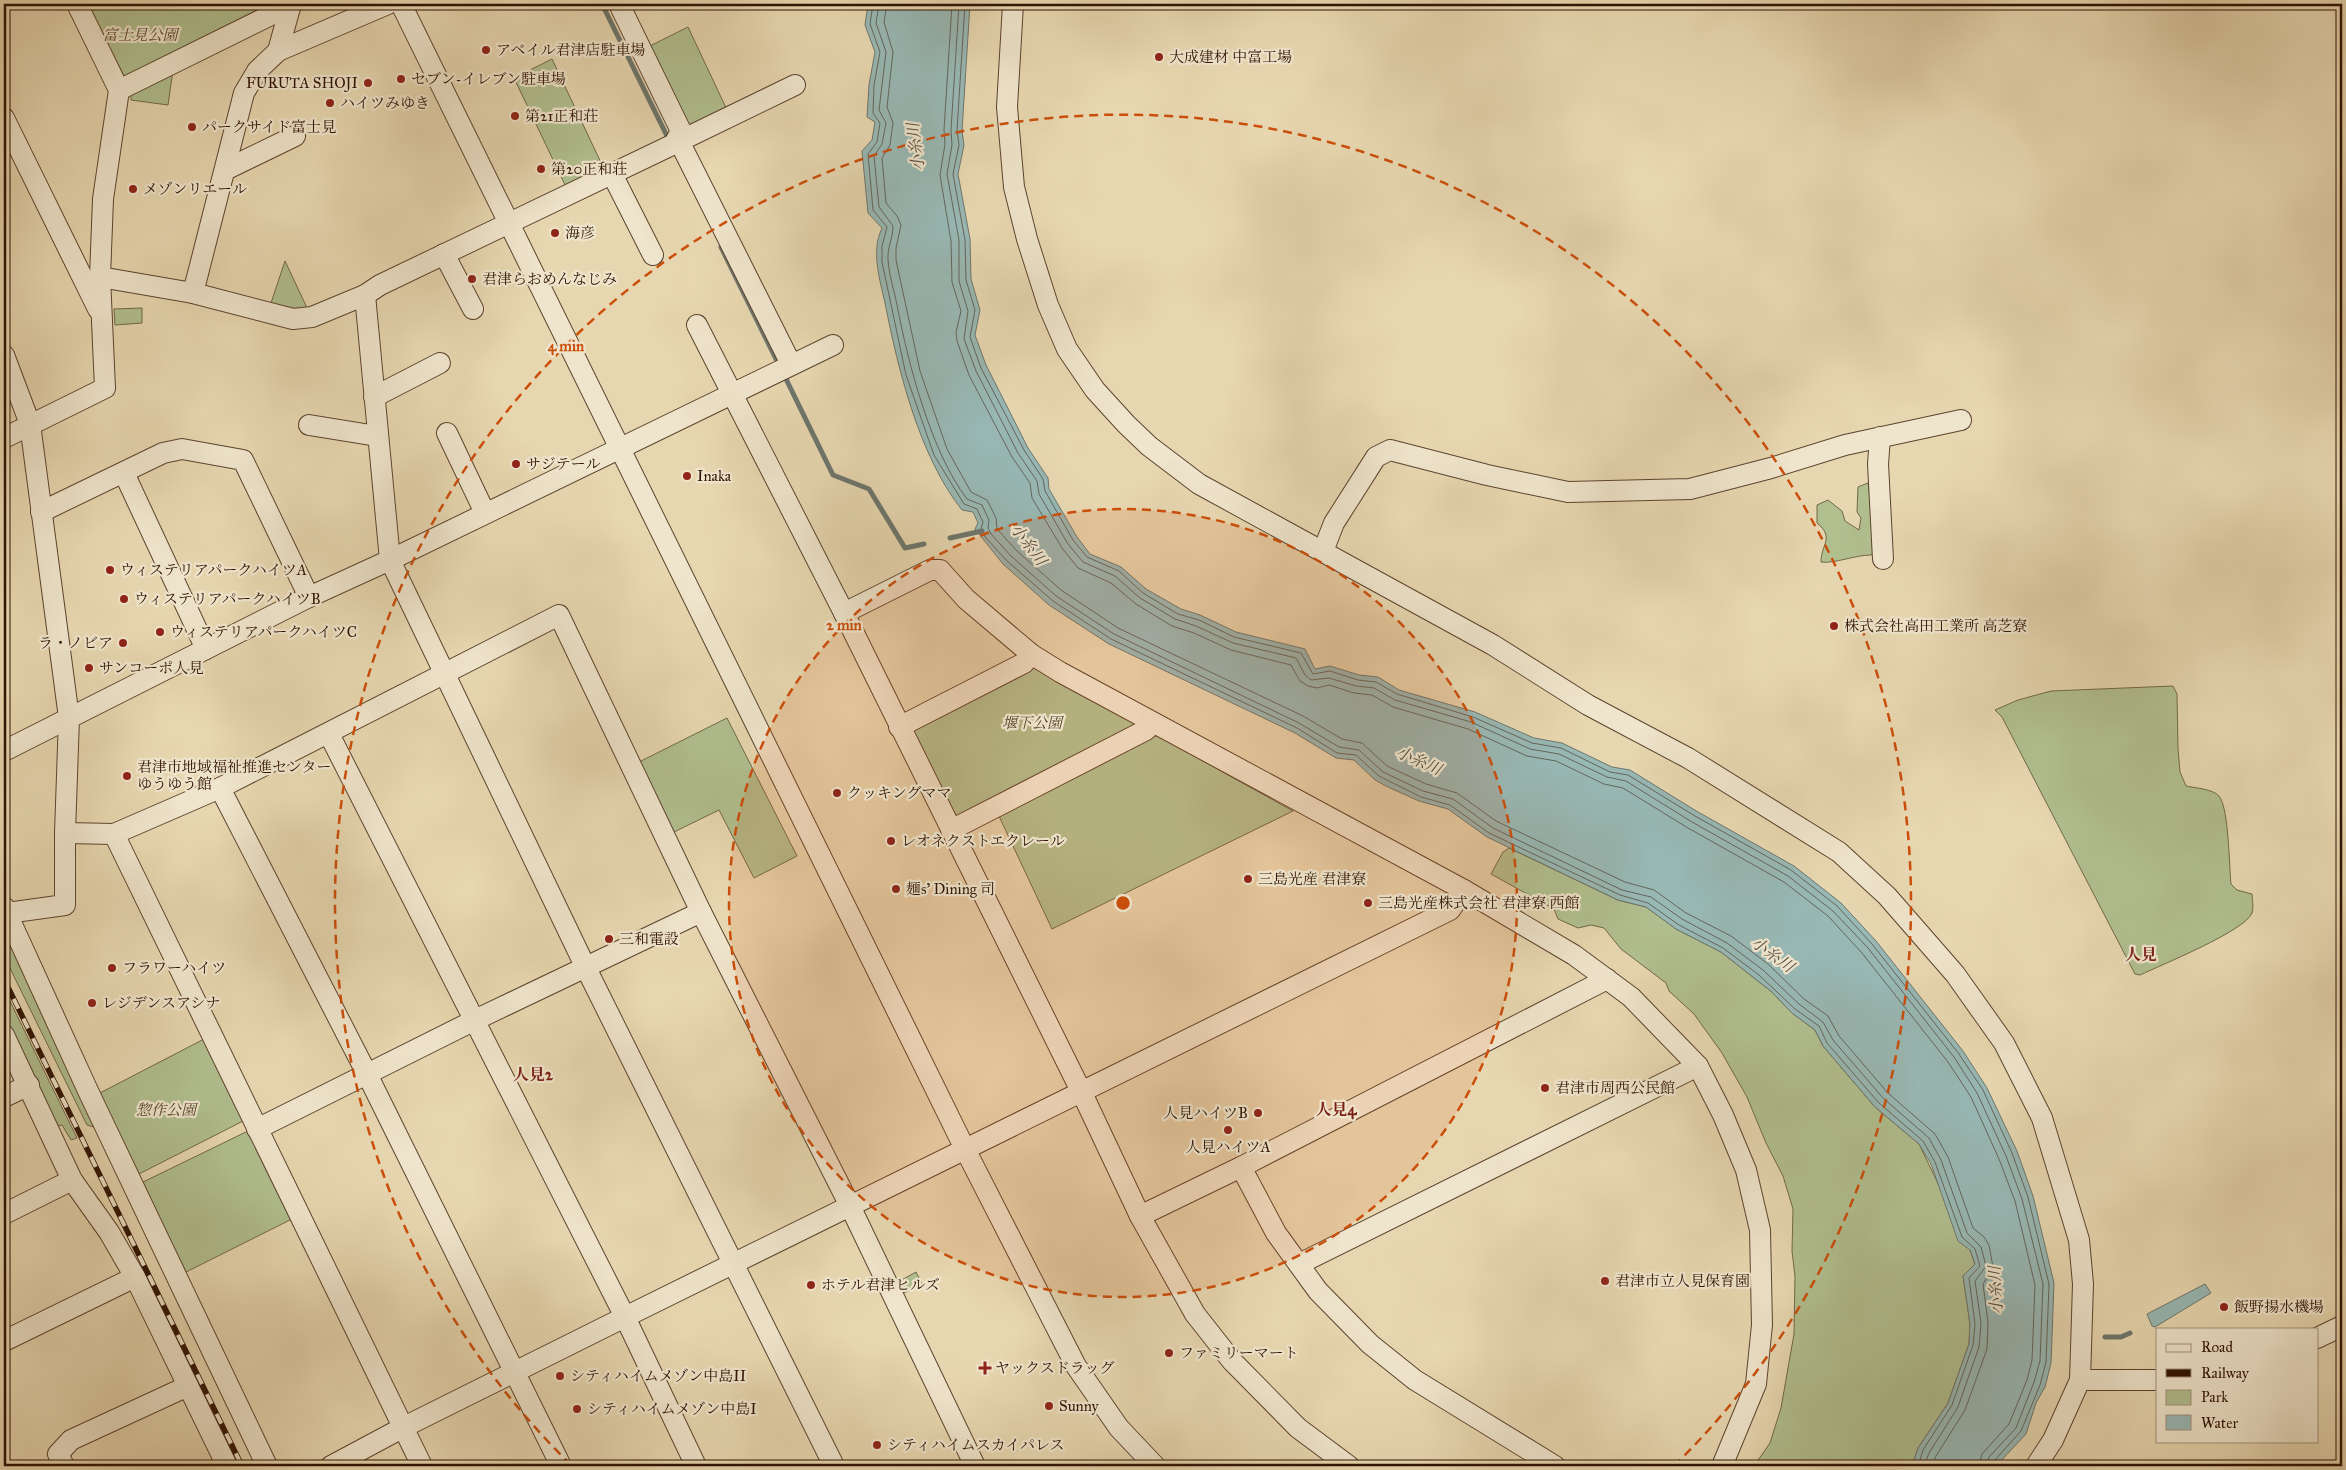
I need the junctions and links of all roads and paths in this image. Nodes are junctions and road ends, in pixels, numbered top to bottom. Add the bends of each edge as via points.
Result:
1 (77, 4) edge
2 (291, 4) edge
3 (388, 4) edge
4 (401, 4) edge
5 (619, 4) edge
6 (1013, 4) edge
7 (278, 51) junction
8 (795, 84) dead end
9 (119, 90) junction
10 (4, 118) edge
11 (295, 136) dead end
12 (678, 139) junction
13 (225, 170) junction
14 (612, 174) junction
15 (510, 223) junction
16 (444, 254) junction
17 (653, 255) dead end
18 (100, 277) junction
19 (193, 293) junction
20 (365, 295) junction
21 (473, 309) dead end
22 (101, 314) junction
23 (697, 325) dead end
24 (833, 345) dead end
25 (4, 355) edge
26 (440, 363) dead end
27 (790, 364) junction
28 (732, 392) junction
29 (374, 396) junction
30 (1961, 420) dead end
31 (30, 424) junction
32 (309, 425) dead end
33 (447, 433) dead end
34 (377, 436) junction
35 (1880, 437) junction
36 (4, 438) edge
37 (620, 447) junction
38 (124, 473) junction
39 (40, 512) junction
40 (486, 513) junction
41 (1323, 551) junction
42 (390, 560) junction
43 (1884, 560) dead end
44 (309, 597) junction
45 (844, 613) junction
46 (206, 649) junction
47 (1031, 654) junction
48 (444, 673) junction
49 (69, 718) junction
50 (1152, 724) junction
51 (899, 727) junction
52 (329, 734) junction
53 (5, 747) edge
54 (220, 788) junction
55 (951, 830) junction
56 (65, 833) junction
57 (114, 834) junction
58 (1464, 890) junction
59 (5, 910) edge
60 (701, 912) junction
61 (586, 966) junction
62 (1607, 979) junction
63 (475, 1020) junction
64 (4, 1035) edge
65 (1698, 1066) junction
66 (367, 1074) junction
67 (28, 1085) junction
68 (1082, 1093) junction
69 (4, 1097) edge
70 (258, 1130) junction
71 (965, 1149) junction
72 (1241, 1168) junction
73 (72, 1180) junction
74 (850, 1206) junction
75 (4, 1214) edge
76 (1140, 1216) junction
77 (1298, 1264) junction
78 (733, 1266) junction
79 (136, 1277) junction
80 (625, 1317) junction
81 (2342, 1326) edge
82 (2318, 1338) edge
83 (4, 1341) edge
84 (515, 1373) junction
85 (2080, 1380) junction
86 (2156, 1380) edge
87 (188, 1386) junction
88 (404, 1427) junction
89 (64, 1466) edge
90 (227, 1466) edge
91 (267, 1466) edge
92 (331, 1466) edge
93 (422, 1466) edge
94 (561, 1466) edge
95 (696, 1466) edge
96 (834, 1466) edge
97 (975, 1466) edge
98 (1155, 1466) edge
99 (1349, 1466) edge
100 (1555, 1466) edge
101 (1722, 1466) edge
102 (2036, 1466) edge

1 - 9 street
2 - 7 street
2 - 9 street
3 - 7 street
4 - 15 street
5 - 12 street via 681,131
6 - 41 street via 1008,108 1014,186 1045,295 1067,349 1095,390 1148,446 1199,484
7 - 13 street via 257,71 244,93
8 - 12 street
9 - 18 street via 103,199
10 - 22 street
11 - 13 street
12 - 14 street via 674,144
12 - 27 street
13 - 19 street
14 - 15 street
14 - 17 street
15 - 16 street
15 - 37 street
16 - 20 street
16 - 21 street
18 - 19 street
18 - 22 street
19 - 20 street via 293,319 312,317
20 - 29 street
22 - 31 street via 105,388
23 - 28 street
24 - 27 street
25 - 31 street
26 - 29 street
27 - 28 street
28 - 37 street
28 - 45 street
29 - 34 street
30 - 35 street
31 - 36 street
31 - 39 street
32 - 34 street
33 - 40 street
34 - 42 street
35 - 41 street via 1690,489 1568,492 1390,450 1376,457 1334,524
35 - 43 street via 1878,464
37 - 40 street
37 - 71 street
38 - 39 street
38 - 44 street via 163,453 182,449 243,460
38 - 46 street
39 - 49 street
40 - 42 street
41 - 85 street via 1494,646 1588,705 1688,758 1800,826 1839,852 1887,896 1955,974 1998,1035 2042,1118 2079,1240 2084,1312
42 - 44 street
42 - 48 street
44 - 46 street
45 - 47 street via 930,570 940,570 966,599
45 - 51 street
46 - 49 street
47 - 50 street
47 - 51 street via 1024,663
48 - 52 street
48 - 60 street via 559,615
48 - 61 street
49 - 53 street
49 - 56 street
50 - 55 street via 1146,730
50 - 58 street
51 - 55 street
52 - 54 street
52 - 63 street
54 - 57 street
54 - 66 street
55 - 68 street
56 - 57 street
56 - 59 street via 65,905
57 - 70 street
58 - 62 street via 1574,955
58 - 68 street via 1450,910
59 - 91 street
60 - 61 street
60 - 74 street
61 - 63 street
61 - 78 street
62 - 65 street via 1631,997
62 - 72 street
63 - 66 street
63 - 80 street
64 - 67 street
65 - 77 street
65 - 101 street via 1746,1170 1760,1230 1762,1324 1756,1384
66 - 70 street
66 - 84 street
67 - 69 street
67 - 73 street
68 - 71 street
68 - 76 street
70 - 88 street
71 - 74 street
71 - 98 street via 1076,1366 1119,1428
72 - 76 street
72 - 77 street via 1276,1233
73 - 75 street
73 - 79 street
74 - 78 street
74 - 97 street
76 - 99 street via 1195,1314 1232,1361 1298,1428
77 - 100 street via 1318,1291 1370,1344 1415,1380
78 - 80 street
78 - 96 street
79 - 83 street
79 - 87 street
80 - 84 street
80 - 95 street
81 - 82 street
84 - 88 street
84 - 94 street
85 - 86 street
85 - 102 street via 2054,1440
87 - 89 street via 71,1440 58,1454
87 - 90 street
88 - 92 street
88 - 93 street

